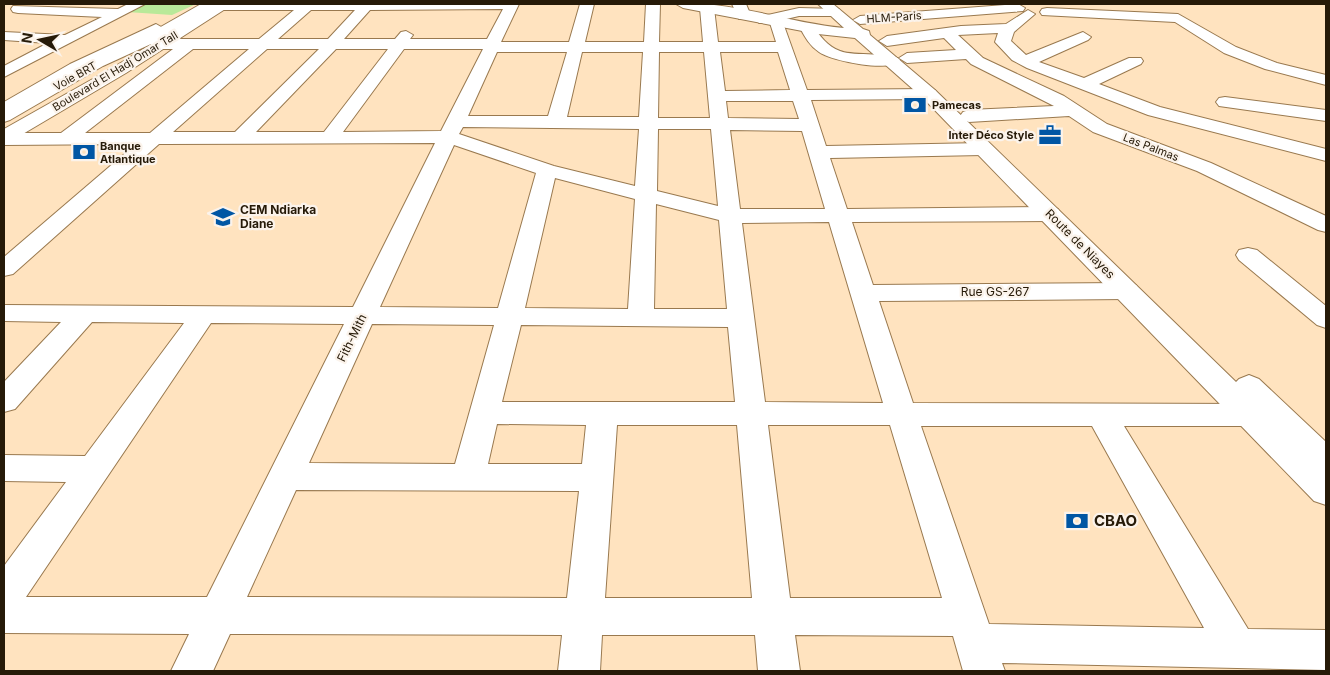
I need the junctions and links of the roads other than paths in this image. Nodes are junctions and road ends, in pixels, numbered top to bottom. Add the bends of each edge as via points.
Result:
1 (138, 4) edge
2 (198, 4) edge
3 (220, 4) edge
4 (429, 4) edge
5 (511, 4) edge
6 (587, 4) edge
7 (653, 4) edge
8 (1090, 4) edge
9 (1156, 4) edge
10 (367, 5) junction
11 (24, 6) edge
12 (307, 6) junction
13 (695, 6) edge
14 (834, 6) edge
15 (991, 6) edge
16 (1027, 8) edge
17 (742, 10) edge
18 (121, 13) junction
19 (1106, 13) junction
20 (4, 14) edge
21 (1178, 18) junction
22 (807, 28) junction
23 (1008, 28) junction
24 (776, 30) junction
25 (947, 33) junction
26 (6, 37) edge
27 (1083, 37) dead end
28 (68, 40) junction
29 (881, 41) junction
30 (153, 42) junction
31 (127, 43) junction
32 (188, 45) junction
33 (262, 45) junction
34 (331, 45) junction
35 (398, 45) junction
36 (492, 46) junction
37 (575, 47) junction
38 (652, 47) junction
39 (711, 47) junction
40 (969, 54) junction
41 (1026, 61) junction
42 (1135, 61) dead end
43 (4, 72) edge
44 (1326, 80) edge
45 (1083, 85) junction
46 (930, 94) junction
47 (716, 96) junction
48 (800, 96) junction
49 (1225, 102) dead end
50 (4, 109) edge
51 (1072, 110) junction
52 (1281, 110) junction
53 (4, 116) edge
54 (969, 116) junction
55 (1326, 116) edge
56 (556, 122) junction
57 (649, 123) junction
58 (719, 124) junction
59 (810, 125) junction
60 (451, 129) junction
61 (4, 130) edge
62 (4, 138) edge
63 (240, 138) junction
64 (329, 138) junction
65 (66, 139) junction
66 (154, 139) junction
67 (1291, 146) junction
68 (983, 149) junction
69 (819, 152) junction
70 (1326, 156) edge
71 (547, 170) junction
72 (644, 195) junction
73 (838, 214) junction
74 (1050, 214) junction
75 (729, 216) junction
76 (1326, 225) edge
77 (1248, 255) dead end
78 (4, 269) edge
79 (1127, 291) junction
80 (863, 292) junction
81 (4, 313) edge
82 (85, 314) junction
83 (204, 314) junction
84 (363, 315) junction
85 (510, 316) junction
86 (641, 317) junction
87 (740, 318) junction
88 (1326, 319) edge
89 (4, 401) edge
90 (484, 413) junction
91 (603, 413) junction
92 (751, 413) junction
93 (902, 413) junction
94 (1101, 414) junction
95 (1251, 415) junction
96 (1326, 462) edge
97 (4, 468) edge
98 (94, 469) junction
99 (286, 476) junction
100 (468, 477) junction
101 (597, 478) junction
102 (1326, 491) edge
103 (4, 596) edge
104 (4, 615) edge
105 (219, 615) junction
106 (585, 616) junction
107 (773, 616) junction
108 (975, 644) edge
109 (1238, 649) junction
110 (1326, 650) edge
111 (192, 671) edge
112 (579, 671) edge
113 (779, 671) edge

1 - 18 street
2 - 31 street, Boulevard El Hadj Omar Tall
3 - 12 street
3 - 30 street, Boulevard El Hadj Omar Tall
4 - 5 street
4 - 10 street
4 - 35 street
5 - 36 street, Fith-Mith
6 - 37 street
7 - 38 street
8 - 19 street
9 - 21 street
10 - 12 street
10 - 34 street
11 - 18 street
11 - 20 street
12 - 33 street
13 - 17 street
13 - 39 street
14 - 24 street via 798,12
14 - 29 street, Route de Niayes
15 - 16 street, HLM-Paris
15 - 29 street, HLM-Paris
16 - 19 street, HLM-Paris via 1044,15 1047,12
16 - 23 street
17 - 24 street
18 - 28 street
19 - 21 street, HLM-Paris
21 - 44 street via 1230,50 1272,66
22 - 24 street
22 - 29 street
22 - 29 street via 820,48 852,59
23 - 25 street
23 - 41 street via 1004,34 1004,45
24 - 39 street
24 - 48 street
25 - 29 street
25 - 40 street, Las Palmas
26 - 28 street
27 - 41 street
28 - 31 street
28 - 43 street
29 - 40 street
29 - 46 street, Route de Niayes
29 - 54 street, Route de Niayes
30 - 32 street
30 - 53 street, Voie BRT via 97,63
30 - 61 street, Voie BRT
30 - 62 street, Boulevard El Hadj Omar Tall via 120,70
31 - 50 street, Boulevard El Hadj Omar Tall
32 - 33 street
32 - 65 street
33 - 34 street
33 - 66 street
34 - 35 street
34 - 63 street
35 - 36 street
35 - 64 street
36 - 37 street
36 - 60 street, Fith-Mith
37 - 38 street
37 - 56 street
38 - 39 street
38 - 57 street
39 - 47 street
40 - 51 street, Las Palmas
41 - 45 street
42 - 45 street
45 - 67 street via 1154,111
46 - 48 street
46 - 68 street, Route de Niayes
47 - 48 street
47 - 58 street
48 - 59 street
49 - 52 street
51 - 54 street
51 - 76 street, Las Palmas via 1100,128 1204,167
52 - 55 street
52 - 67 street
54 - 96 street, Route de Niayes
56 - 57 street
56 - 60 street
57 - 58 street
57 - 72 street
58 - 59 street
58 - 75 street
59 - 69 street
60 - 64 street
60 - 71 street
60 - 84 street, Fith-Mith
62 - 65 street
63 - 64 street
63 - 66 street
65 - 66 street
66 - 78 street
67 - 70 street
68 - 69 street
68 - 74 street, Route de Niayes
69 - 73 street
71 - 72 street
71 - 85 street
72 - 75 street
72 - 86 street
73 - 74 street
73 - 75 street
73 - 80 street
74 - 79 street, Route de Niayes
75 - 87 street
77 - 88 street
79 - 80 street, Rue GS-267
79 - 95 street, Route de Niayes
80 - 93 street
81 - 82 street
82 - 83 street
82 - 89 street
83 - 84 street
83 - 98 street
84 - 85 street
84 - 99 street, Fith-Mith
85 - 86 street
85 - 90 street
86 - 87 street
87 - 92 street
90 - 91 street
90 - 100 street
91 - 92 street
91 - 101 street
92 - 93 street
92 - 107 street
93 - 94 street
93 - 108 street
94 - 95 street
94 - 109 street
95 - 102 street, Route de Niayes
97 - 98 street
98 - 103 street
99 - 100 street
99 - 105 street, Fith-Mith
100 - 101 street
101 - 106 street
104 - 105 street
105 - 106 street
105 - 111 street, Fith-Mith
106 - 107 street
106 - 112 street
107 - 108 street
107 - 113 street
108 - 109 street
109 - 110 street

